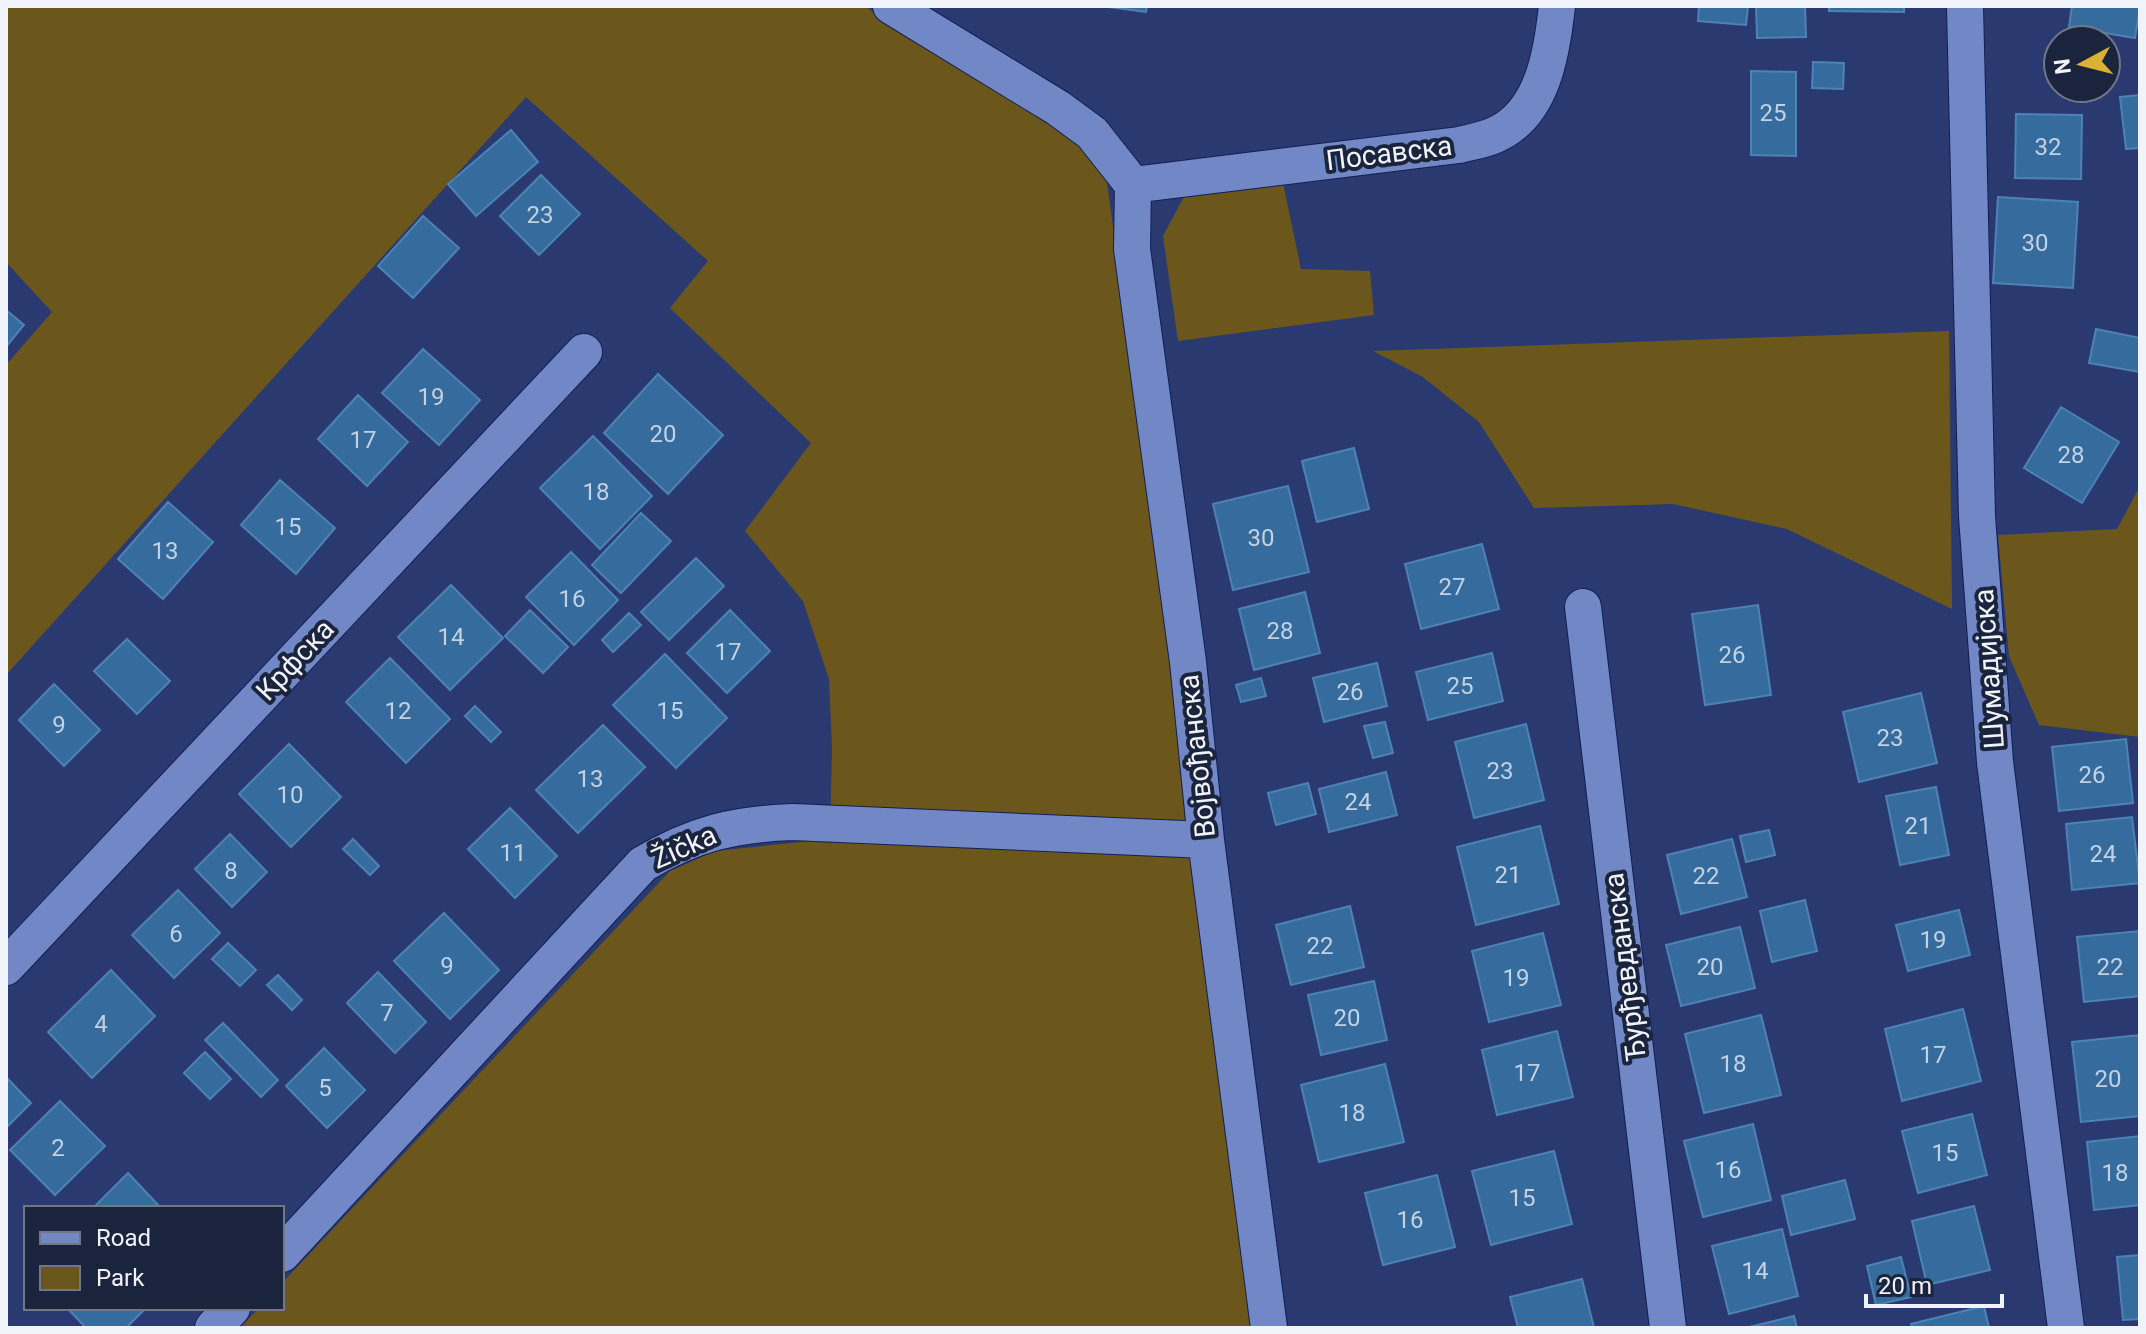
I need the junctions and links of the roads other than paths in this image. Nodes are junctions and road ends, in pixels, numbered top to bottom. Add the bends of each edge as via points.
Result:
1 (891, 6) edge
2 (1557, 6) edge
3 (1965, 6) edge
4 (1133, 185) junction
5 (584, 352) dead end
6 (1583, 607) dead end
7 (1206, 840) junction
8 (6, 967) edge
9 (284, 1252) edge
10 (230, 1310) edge
11 (213, 1328) edge
12 (1269, 1328) edge
13 (1668, 1328) edge
14 (2066, 1328) edge

1 - 4 street via 1092,133
2 - 4 street, Посавска via 1552,49 1539,90 1518,121 1496,135 1459,145
3 - 14 street, Шумадијска via 1977,516 1995,762
4 - 7 street, Војвођанска via 1132,249 1188,662
5 - 8 street, Крфска
6 - 13 street, Ђурђевданска
7 - 9 street, Žička via 793,822 724,828 670,848 643,864
7 - 12 street, Војвођанска
10 - 11 street

